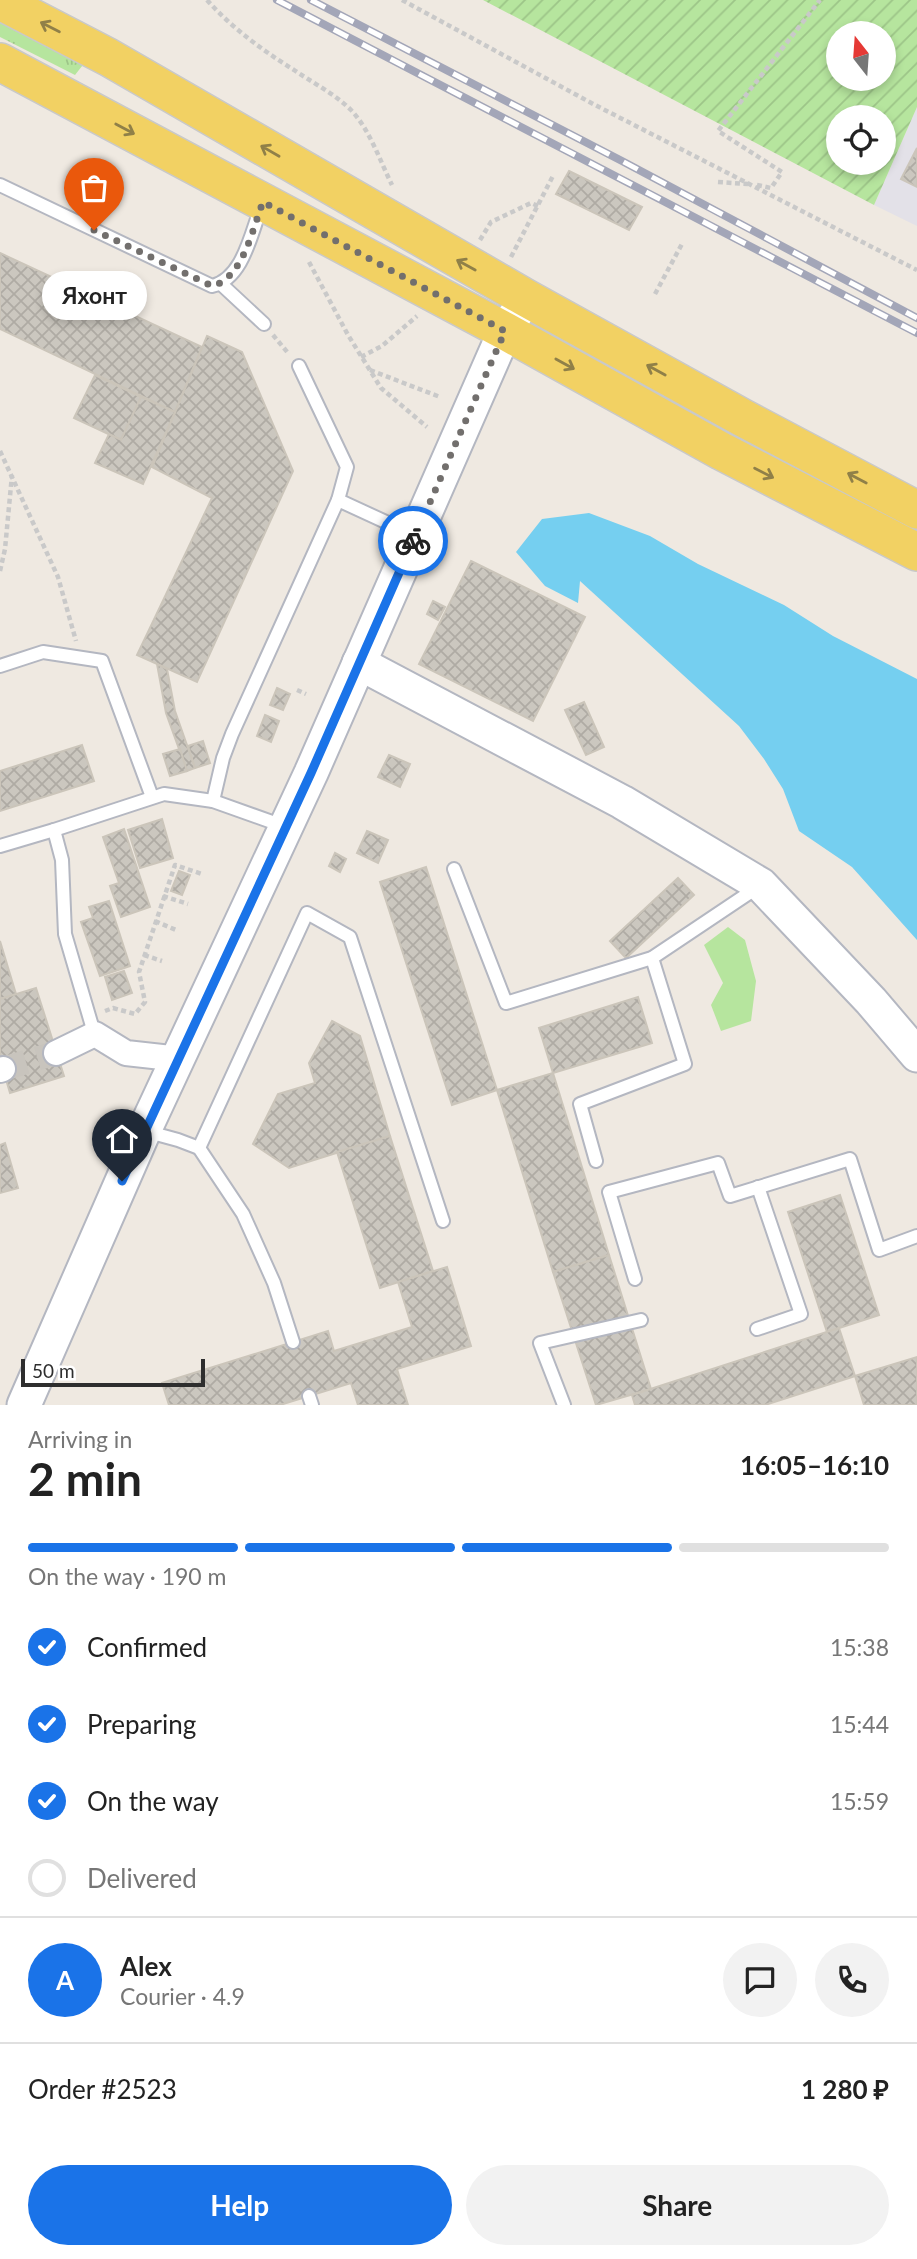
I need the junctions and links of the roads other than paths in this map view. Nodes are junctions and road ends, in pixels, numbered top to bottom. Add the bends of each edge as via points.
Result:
1 (0, 1) edge
2 (93, 49) junction
3 (0, 62) edge
4 (59, 94) junction
5 (0, 185) edge
6 (263, 202) junction
7 (221, 284) junction
8 (526, 298) junction
9 (264, 324) road end
10 (505, 331) junction
11 (299, 366) road end
12 (338, 500) junction
13 (917, 510) edge
14 (415, 536) junction
15 (917, 552) edge
16 (359, 663) junction
17 (0, 666) edge
18 (152, 797) junction
19 (213, 800) junction
20 (286, 827) junction
21 (54, 830) junction
22 (0, 846) edge
23 (454, 869) dead end
24 (761, 885) junction
25 (652, 958) junction
26 (92, 1026) junction
27 (56, 1053) tunnel mouth
28 (917, 1055) edge
29 (180, 1059) junction
30 (144, 1131) junction
31 (199, 1148) junction
32 (596, 1161) dead end
33 (758, 1187) junction
34 (443, 1221) dead end
35 (917, 1236) edge
36 (635, 1279) dead end
37 (641, 1320) dead end
38 (757, 1329) dead end
39 (292, 1342) dead end
40 (23, 1405) edge
41 (564, 1405) edge

2 -> 1 main road
2 - 4 main road via 103,69 103,83 87,92
8 -> 2 main road
3 - 4 main road
4 -> 6 main road
5 - 7 lane via 212,286
6 - 7 lane via 238,267
6 - 10 main road
7 - 9 lane
8 - 10 street
13 -> 8 main road
10 - 14 street
10 -> 15 main road via 721,451
11 - 12 lane via 347,467
12 - 14 lane
12 - 19 lane via 232,734
14 - 16 street
16 - 20 street
16 - 24 street via 622,802
17 - 18 lane via 43,652 102,661
18 - 19 lane
18 - 21 lane
19 - 20 lane
20 - 29 street
21 - 22 lane
21 - 26 lane via 62,860 65,934
23 - 25 lane via 506,1003
24 - 25 lane
24 - 28 street
25 - 32 lane via 685,1064 580,1104
26 - 27 street
26 - 29 street via 126,1053
29 - 30 street
30 - 31 lane
30 - 40 street
31 - 34 lane via 307,912 349,937
31 - 39 lane via 243,1214 274,1283
33 - 35 lane via 850,1159 879,1250
33 - 36 lane via 730,1196 718,1163 609,1192
33 - 38 lane via 801,1314
37 - 41 lane via 540,1343

